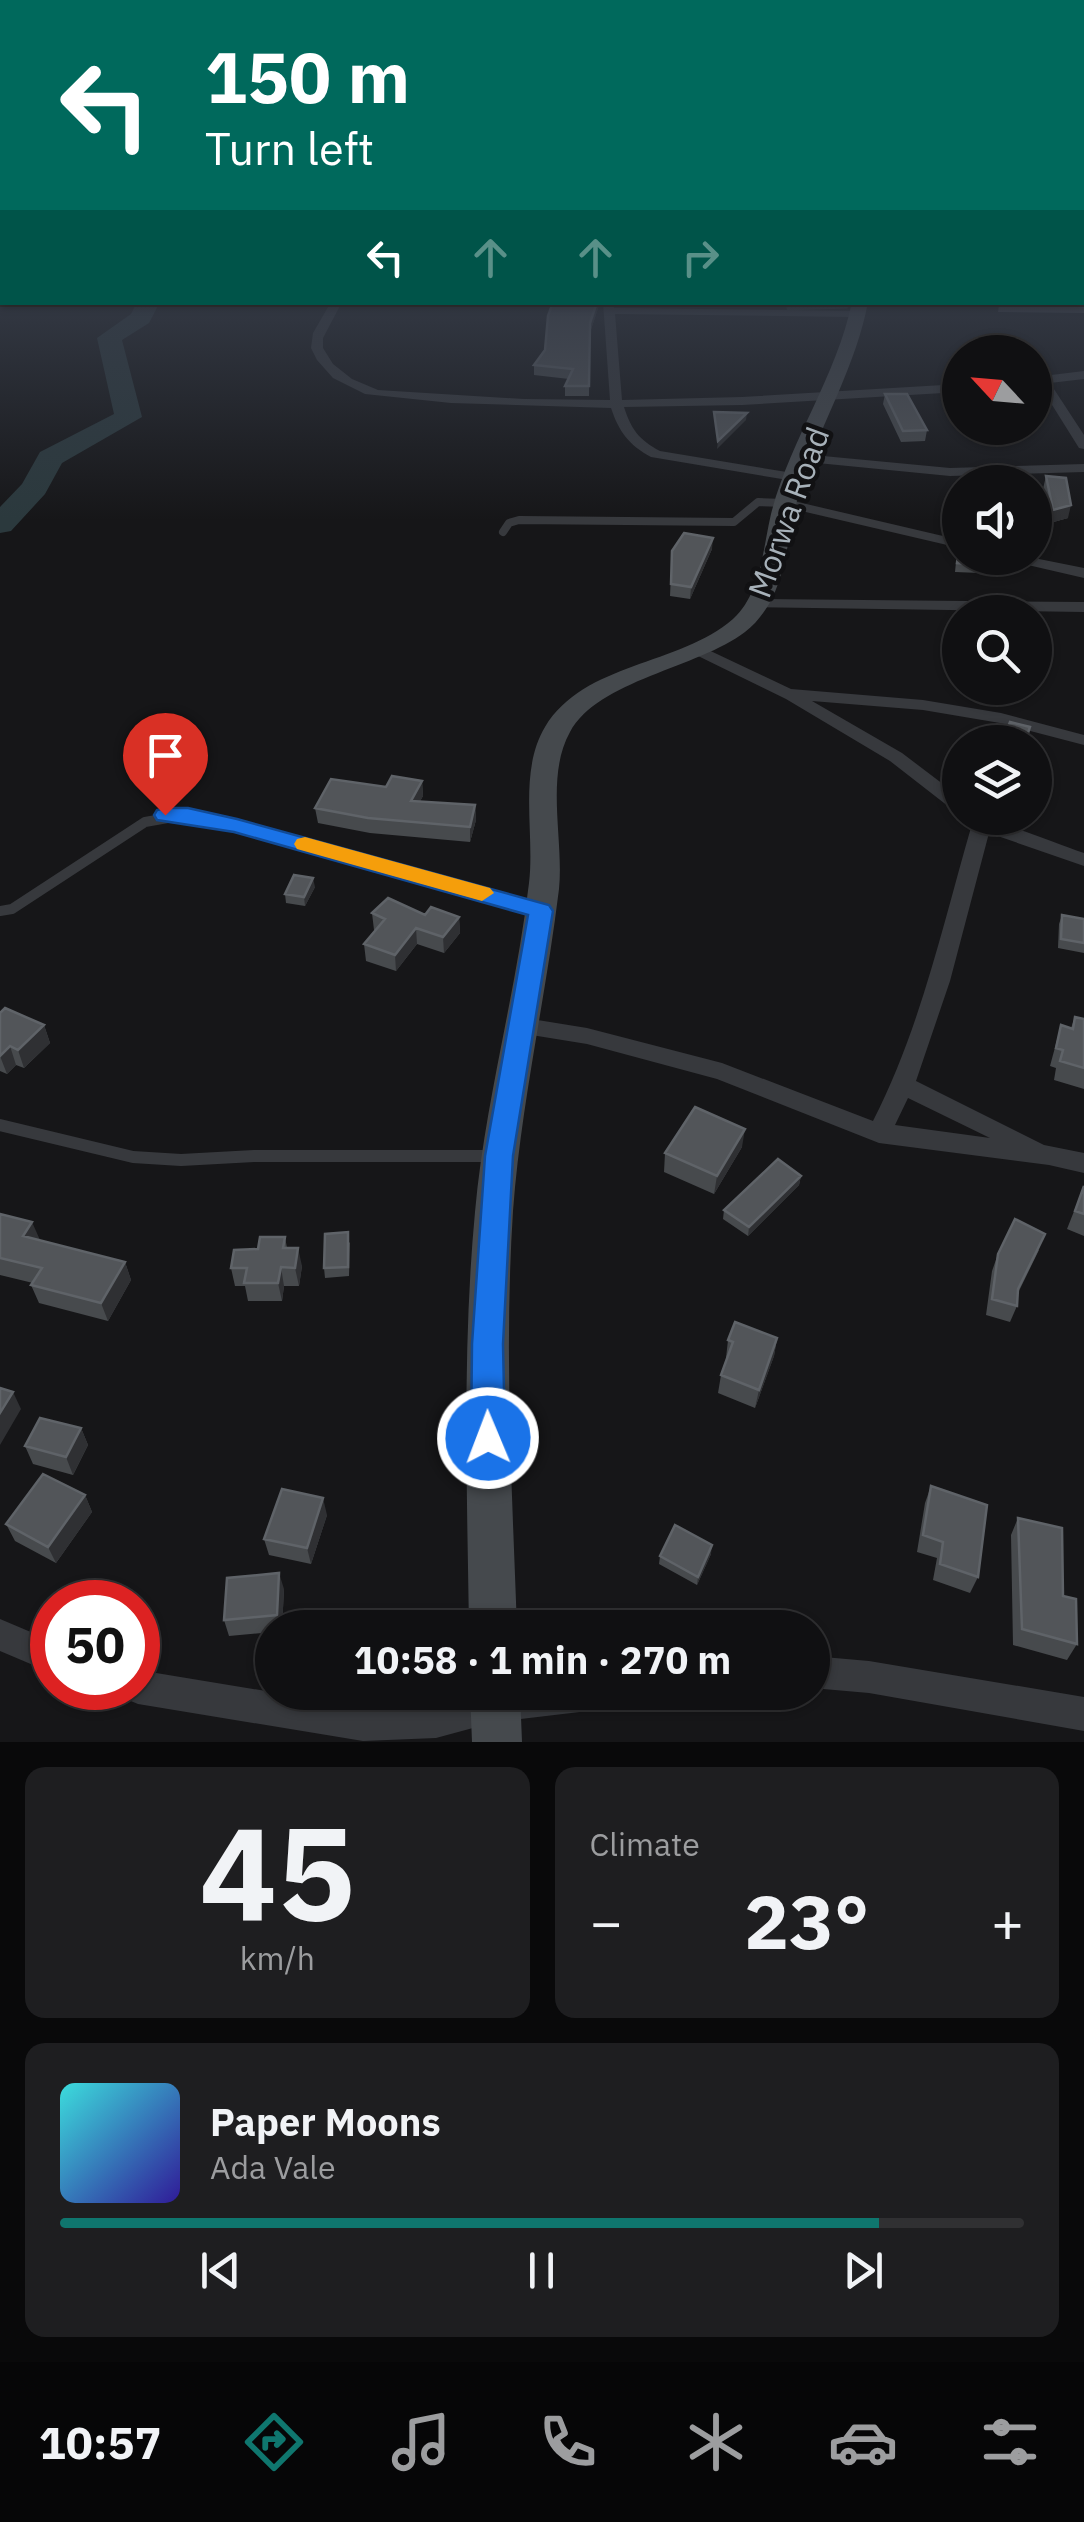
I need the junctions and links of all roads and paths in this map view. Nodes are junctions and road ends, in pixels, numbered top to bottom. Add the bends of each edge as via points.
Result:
1 (323, 358) edge
2 (611, 358) edge
3 (847, 358) edge
4 (1084, 375) edge
5 (1052, 379) edge
6 (942, 389) edge
7 (830, 398) junction
8 (1052, 399) edge
9 (617, 407) junction
10 (1084, 445) edge
11 (1084, 468) edge
12 (793, 479) junction
13 (503, 532) dead end
14 (942, 537) edge
15 (1052, 566) edge
16 (1084, 573) edge
17 (756, 604) junction
18 (1084, 608) edge
19 (700, 651) junction
20 (788, 694) junction
21 (1084, 740) edge
22 (942, 792) edge
23 (975, 835) edge
24 (1011, 835) edge
25 (1084, 860) edge
26 (541, 911) junction
27 (0, 912) edge
28 (519, 1025) junction
29 (905, 1086) junction
30 (0, 1125) edge
31 (879, 1133) junction
32 (1049, 1155) junction
33 (499, 1156) junction
34 (1084, 1164) edge
35 (493, 1610) edge
36 (0, 1635) edge
37 (30, 1648) edge
38 (830, 1674) edge
39 (160, 1692) edge
40 (496, 1713) edge
41 (1084, 1714) edge

1 - 9 street via 361,391
2 - 9 street
3 - 7 main road, Morwa Road
4 - 5 street
6 - 7 street
7 - 9 street
7 - 12 main road, Morwa Road
8 - 10 street
9 - 12 street via 645,451
11 - 12 street
12 - 13 lane via 734,522 519,520
12 - 14 street
12 - 17 main road, Morwa Road
15 - 16 street
17 - 18 street
17 - 19 main road, Morwa Road via 740,625
19 - 20 street
19 - 26 main road, Morwa Road via 612,686 560,724 548,766
20 - 21 street via 924,705
20 - 22 street
23 - 29 street via 924,1039
24 - 25 street
26 - 27 lane via 237,826 165,815
26 - 28 main road, Morwa Road
28 - 31 street via 722,1072
28 - 33 main road, Morwa Road
29 - 31 street
29 - 32 street
30 - 33 lane via 133,1156 181,1160
31 - 32 street
32 - 34 street
33 - 35 main road, Morwa Road via 487,1363
36 - 37 street
38 - 41 street
39 - 40 street via 363,1724

